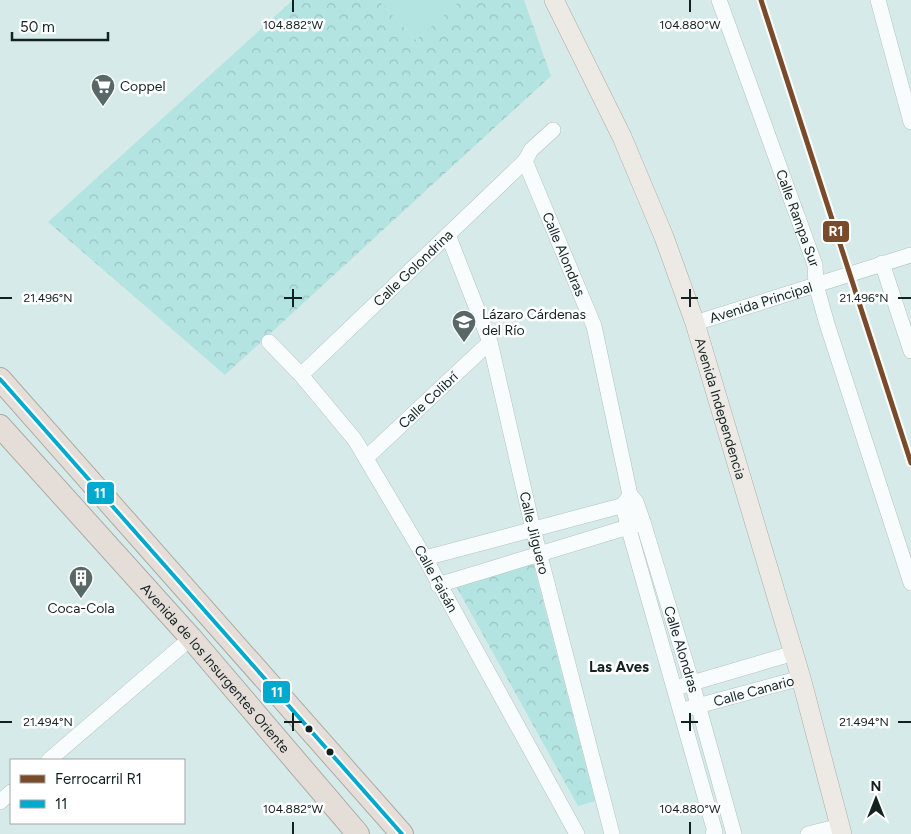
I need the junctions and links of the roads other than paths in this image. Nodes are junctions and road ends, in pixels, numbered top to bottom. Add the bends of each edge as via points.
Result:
1 (554, 0) edge
2 (719, 0) edge
3 (878, 0) edge
4 (906, 88) edge
5 (910, 115) edge
6 (552, 130) dead end
7 (525, 160) junction
8 (448, 235) junction
9 (911, 254) edge
10 (882, 263) junction
11 (816, 285) junction
12 (695, 323) junction
13 (269, 342) dead end
14 (490, 342) junction
15 (911, 350) edge
16 (302, 375) junction
17 (0, 378) edge
18 (0, 426) edge
19 (366, 458) junction
20 (92, 484) junction
21 (630, 501) junction
22 (70, 504) junction
23 (643, 522) junction
24 (628, 526) junction
25 (533, 529) junction
26 (540, 554) junction
27 (425, 558) junction
28 (911, 583) edge
29 (438, 585) junction
30 (191, 638) junction
31 (794, 653) junction
32 (801, 678) junction
33 (692, 683) junction
34 (673, 689) junction
35 (698, 706) junction
36 (679, 712) junction
37 (50, 759) edge
38 (10, 793) edge
39 (315, 799) dead end
40 (0, 802) edge
41 (841, 830) edge
42 (714, 833) edge
43 (347, 834) edge
44 (358, 834) edge
45 (402, 834) edge
46 (577, 834) edge
47 (612, 834) edge
48 (734, 834) edge
49 (808, 834) edge

1 - 12 main road, Avenida Independencia via 622,137 664,237
2 - 11 street, Calle Rampa Sur via 814,265
3 - 4 street
4 - 5 street
6 - 7 street, Calle Golondrina
7 - 8 street, Calle Golondrina
7 - 21 street, Calle Alondras via 594,326
8 - 14 street, Calle Jilguero
8 - 16 street, Calle Golondrina
9 - 10 street, Avenida Principal
10 - 11 street, Avenida Principal
10 - 15 street
11 - 12 street, Avenida Principal
11 - 28 street, Calle Rampa Sur
12 - 31 main road, Avenida Independencia
13 - 16 street, Calle Faisán
14 - 19 street, Calle Colibrí
14 - 25 street, Calle Jilguero
16 - 19 street, Calle Faisán
17 - 20 highway
18 - 22 highway, Avenida de los Insurgentes Oriente
19 - 27 street, Calle Faisán
20 - 22 highway
20 - 45 highway
21 - 23 street, Calle Alondras
21 - 24 street, Calle Alondras
21 - 25 street
22 - 30 highway, Avenida de los Insurgentes Oriente
23 - 24 street
23 - 33 street, Calle Alondras
24 - 26 street
24 - 34 street, Calle Alondras
25 - 26 street, Calle Jilguero
25 - 27 street
26 - 29 street
26 - 47 street, Calle Jilguero
27 - 29 street, Calle Faisán
29 - 46 street, Calle Faisán
30 - 37 street
30 - 44 highway, Avenida de los Insurgentes Oriente
31 - 32 main road, Avenida Independencia
31 - 33 street, Calle Canario
32 - 35 street, Calle Canario
32 - 41 main road, Avenida Independencia
33 - 34 street, Calle Canario
33 - 35 street, Calle Alondras
34 - 36 street, Calle Alondras
35 - 36 street, Calle Canario
35 - 48 street, Calle Alondras
36 - 42 street, Calle Alondras
38 - 40 street
39 - 43 street
41 - 49 street

